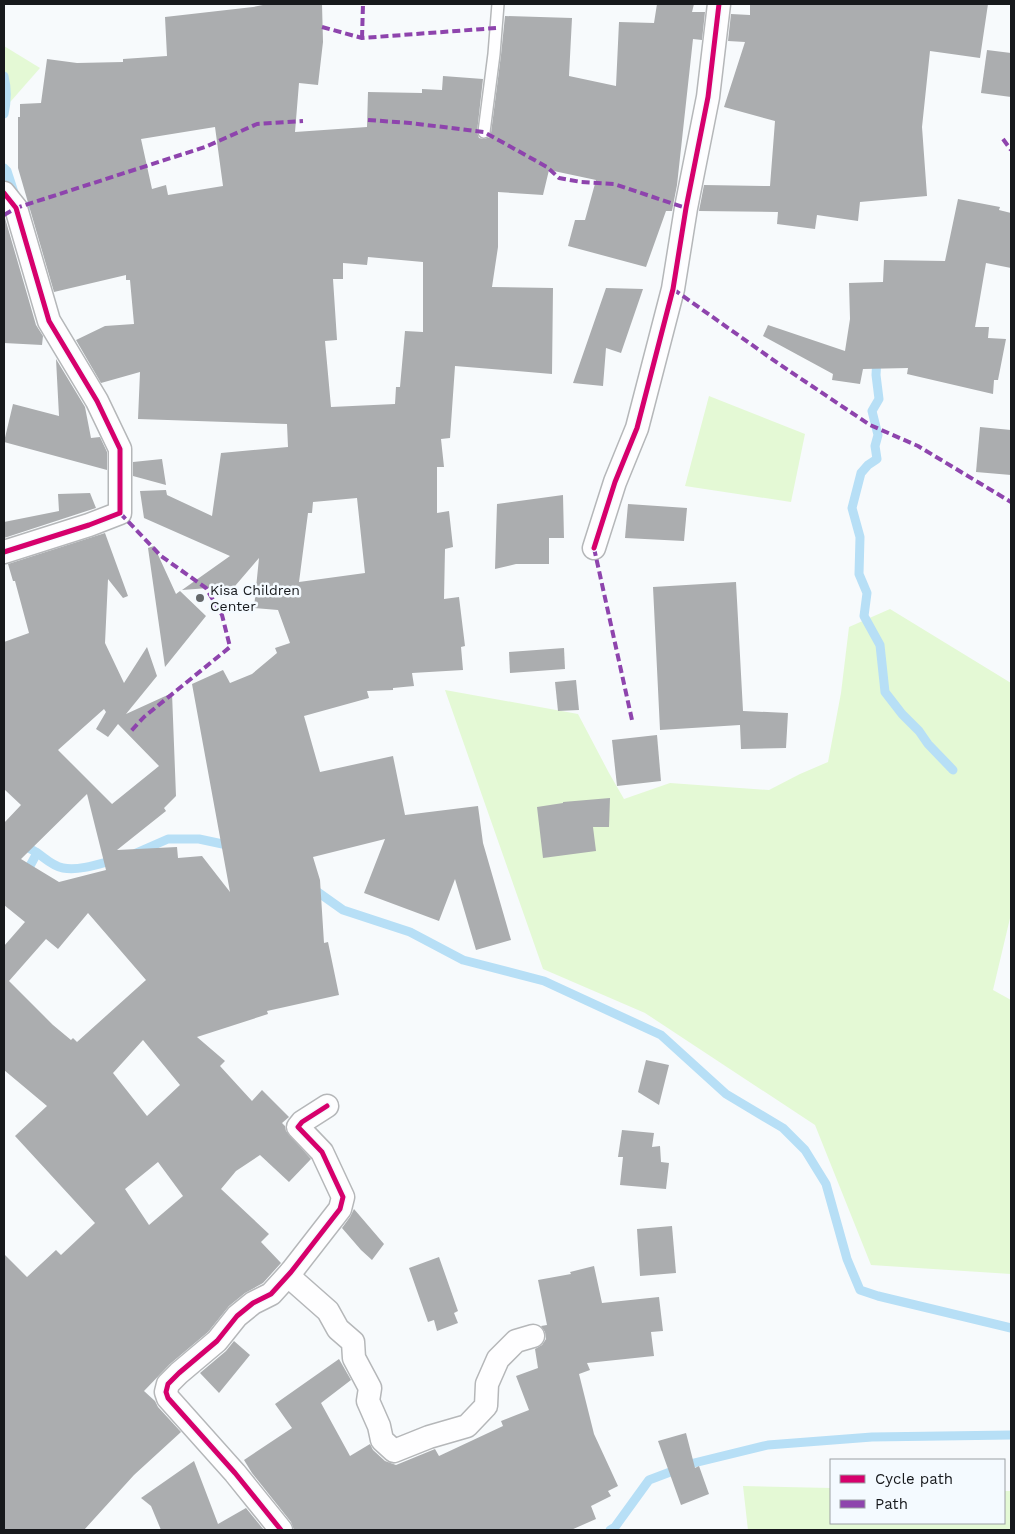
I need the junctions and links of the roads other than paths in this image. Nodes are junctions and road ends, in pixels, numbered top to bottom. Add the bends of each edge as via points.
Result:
1 (498, 4) edge
2 (719, 4) edge
3 (484, 132) dead end
4 (4, 194) edge
5 (594, 548) dead end
6 (4, 552) edge
7 (327, 1106) dead end
8 (291, 1272) junction
9 (533, 1336) dead end
10 (281, 1530) edge

1 - 3 lane
2 - 5 street via 708,97 673,289 637,428
4 - 6 street via 16,208 49,321 97,401 120,449 120,513
7 - 8 street via 298,1127 322,1152 343,1196 340,1209
8 - 9 street via 294,1281 328,1311 338,1329 353,1342 354,1358 370,1388 368,1401 382,1440 394,1451 467,1426 486,1406 487,1384 498,1359 516,1341
8 - 10 street via 271,1294 237,1316 216,1341 168,1384 166,1392

